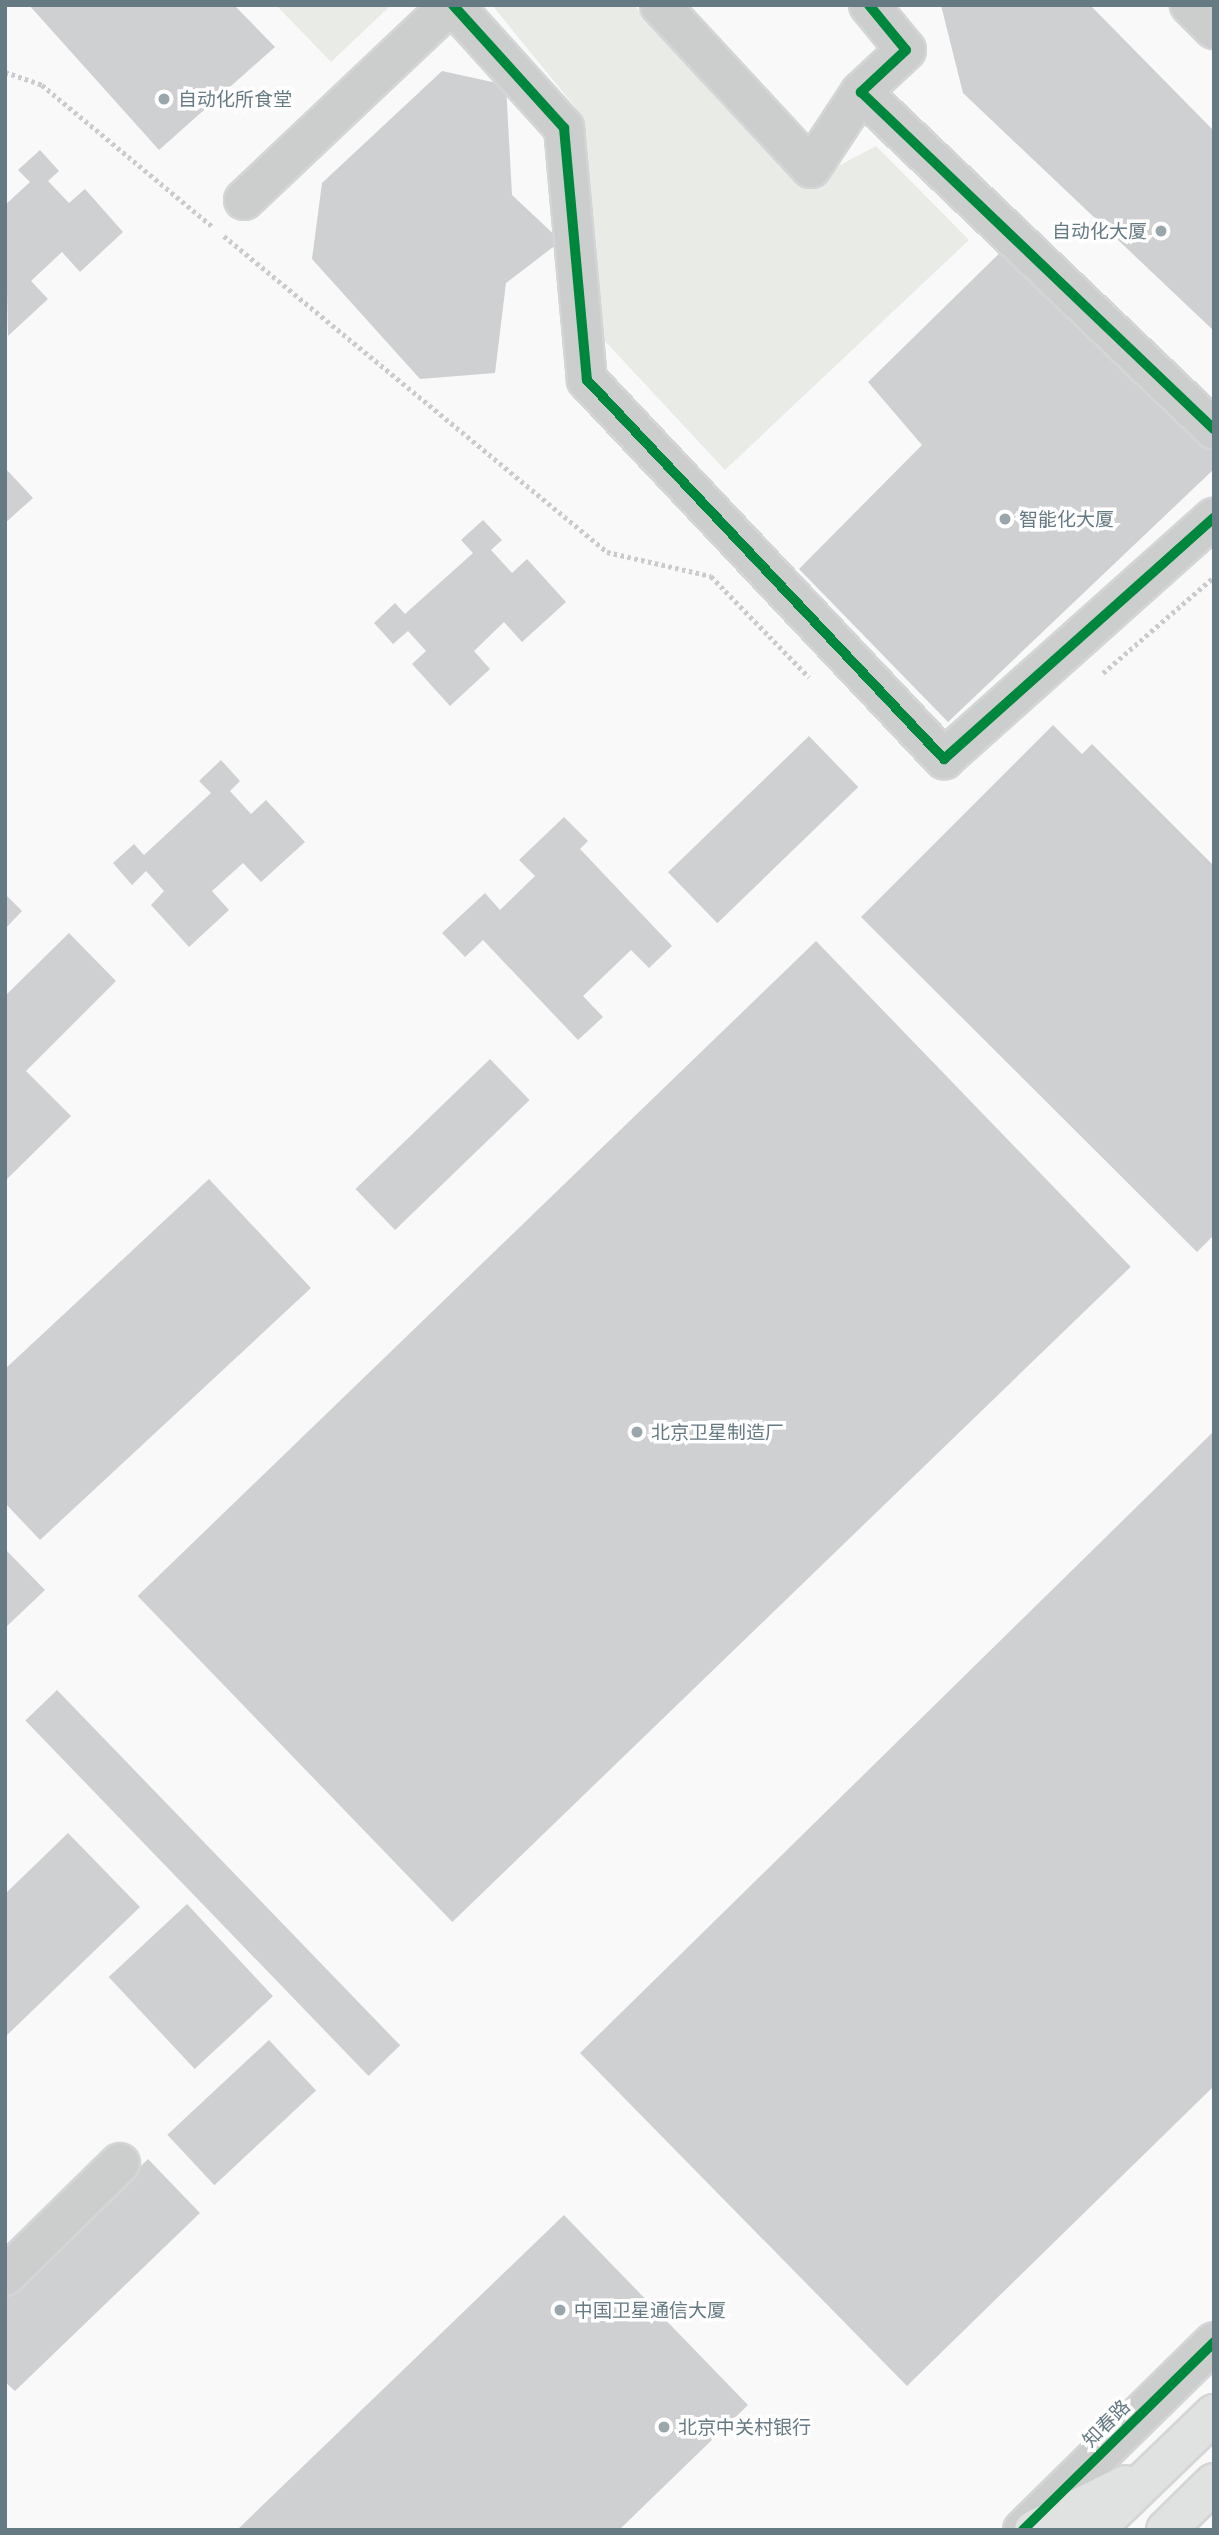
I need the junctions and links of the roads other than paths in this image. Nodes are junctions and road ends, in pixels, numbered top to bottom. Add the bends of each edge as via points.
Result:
1 (452, 5) edge
2 (660, 5) edge
3 (869, 5) edge
4 (1190, 5) edge
5 (1214, 29) edge
6 (861, 92) junction
7 (244, 200) dead end
8 (1214, 429) edge
9 (1214, 518) edge
10 (120, 2163) dead end
11 (5, 2276) edge
12 (1214, 2342) edge
13 (1214, 2414) edge
14 (1156, 2470) junction
15 (1214, 2483) edge
16 (1023, 2530) edge
17 (1034, 2530) edge
18 (1094, 2530) edge
19 (1166, 2530) edge

1 - 7 street
1 - 9 street via 564,128 587,380 944,759
2 - 6 street via 811,168
3 - 6 street via 906,50
4 - 5 street
6 - 8 street
10 - 11 street
12 - 16 street, 知春路
13 - 14 main road
14 - 17 main road
14 - 18 main road
15 - 19 main road

